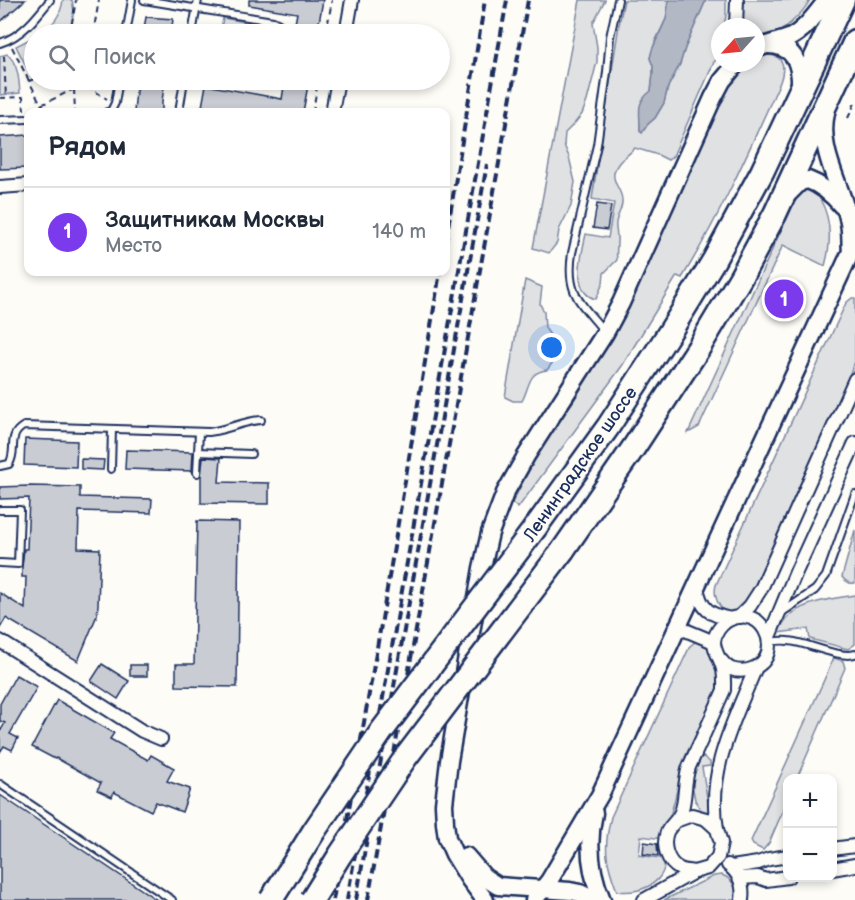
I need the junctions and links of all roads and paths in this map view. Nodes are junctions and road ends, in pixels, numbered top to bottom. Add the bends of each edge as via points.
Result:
1 (50, 0) edge
2 (76, 0) edge
3 (99, 0) edge
4 (132, 0) edge
5 (144, 0) edge
6 (198, 0) edge
7 (332, 0) edge
8 (352, 0) edge
9 (618, 0) edge
10 (737, 0) edge
11 (827, 0) edge
12 (843, 0) edge
13 (197, 8) junction
14 (738, 18) edge
15 (30, 24) edge
16 (72, 24) edge
17 (95, 24) edge
18 (128, 24) edge
19 (194, 24) edge
20 (279, 24) edge
21 (328, 24) edge
22 (348, 24) edge
23 (24, 28) edge
24 (8, 40) junction
25 (855, 41) edge
26 (0, 43) edge
27 (765, 44) edge
28 (765, 46) edge
29 (4, 56) dead end
30 (24, 71) edge
31 (729, 72) edge
32 (34, 90) edge
33 (72, 90) edge
34 (74, 90) edge
35 (95, 90) edge
36 (116, 90) edge
37 (182, 90) edge
38 (316, 90) edge
39 (336, 90) edge
40 (800, 94) junction
41 (830, 95) junction
42 (0, 98) edge
43 (6, 98) junction
44 (855, 103) edge
45 (114, 104) junction
46 (41, 105) junction
47 (24, 108) edge
48 (43, 108) edge
49 (75, 108) edge
50 (112, 108) edge
51 (180, 108) edge
52 (314, 108) edge
53 (333, 108) edge
54 (848, 118) dead end
55 (24, 119) edge
56 (0, 120) edge
57 (24, 185) edge
58 (0, 187) edge
59 (779, 205) junction
60 (846, 212) junction
61 (853, 247) edge
62 (605, 333) junction
63 (855, 379) edge
64 (261, 420) dead end
65 (112, 429) junction
66 (199, 432) junction
67 (855, 443) edge
68 (198, 452) junction
69 (251, 454) dead end
70 (0, 466) edge
71 (111, 469) dead end
72 (197, 473) dead end
73 (855, 494) edge
74 (0, 510) edge
75 (0, 563) edge
76 (697, 586) junction
77 (778, 615) junction
78 (735, 618) junction
79 (678, 627) junction
80 (769, 639) junction
81 (0, 641) edge
82 (714, 642) junction
83 (855, 654) edge
84 (721, 660) junction
85 (756, 667) junction
86 (161, 739) dead end
87 (0, 784) edge
88 (600, 795) junction
89 (444, 804) junction
90 (678, 820) junction
91 (717, 829) junction
92 (854, 846) edge
93 (837, 848) edge
94 (718, 857) junction
95 (783, 857) edge
96 (855, 865) edge
97 (732, 867) junction
98 (837, 868) edge
99 (694, 872) junction
100 (740, 878) junction
101 (783, 878) edge
102 (538, 896) edge
103 (172, 900) edge
104 (271, 900) edge
105 (312, 900) edge
106 (485, 900) edge
107 (594, 900) edge
108 (602, 900) edge
109 (644, 900) edge
110 (742, 900) edge

1 - 15 lane
2 - 16 path
3 - 17 path
4 - 18 lane
5 - 13 lane
6 - 13 lane
7 - 21 path
8 - 22 street
9 - 62 lane via 597,145 570,270 575,294
10 - 14 street
11 - 27 main road via 799,32
12 - 40 highway, Ленинградское шоссе
13 - 19 lane
13 - 20 lane
23 - 24 lane
24 - 26 lane
24 - 30 path
25 - 41 highway, Ленинградское шоссе
28 - 40 main road via 780,47 792,54 801,74
29 - 43 path
31 - 62 main road via 713,98
32 - 46 path
33 - 46 path
34 - 49 path
35 - 45 path
36 - 45 lane
37 - 51 lane
38 - 52 path
39 - 53 street
40 - 104 highway, Ленинградское шоссе, bridge via 714,260 608,427 381,732
41 - 59 highway, Ленинградское шоссе
41 - 60 main road via 824,135
42 - 43 path
43 - 47 path via 23,97
44 - 54 path
45 - 50 lane
46 - 48 path
55 - 56 lane
57 - 58 street
59 - 60 main road via 800,182 808,180 834,196
59 - 105 highway, Ленинградское шоссе, bridge via 698,349 634,447 563,550 406,757
60 - 61 main road
61 - 76 main road
62 - 89 main road via 504,493 490,533 448,761
63 - 78 street via 761,589 750,606
64 - 66 lane
65 - 66 lane
65 - 70 lane via 24,426 14,436 9,464
65 - 71 lane
66 - 68 lane
67 - 77 street
68 - 69 lane
68 - 72 lane
73 - 77 lane via 826,576 815,590
74 - 75 lane via 20,510 18,564
76 - 78 street via 704,608 716,616
76 - 79 main road
77 - 80 street
78 - 80 street via 747,617 761,624
78 - 82 street via 720,627
79 - 82 street
79 - 88 main road
80 - 83 lane
80 - 85 street via 768,653
81 - 86 street via 142,731
82 - 84 street
84 - 85 street via 729,668 744,672
84 - 90 street via 724,690 686,775
85 - 91 street via 720,757 716,779
87 - 103 lane
88 - 102 main road
88 - 108 main road via 590,847 593,874
89 - 102 main road via 458,843 484,877 498,886
89 - 106 main road via 447,838
90 - 91 street via 692,815 706,819
90 - 99 street via 668,830 664,845 669,859 680,869
91 - 94 street via 721,843
92 - 93 street
94 - 97 street
94 - 99 street via 708,868
95 - 97 street
96 - 98 street
97 - 100 street
99 - 109 street
100 - 101 street
100 - 110 street
102 - 107 main road via 561,891 580,893

